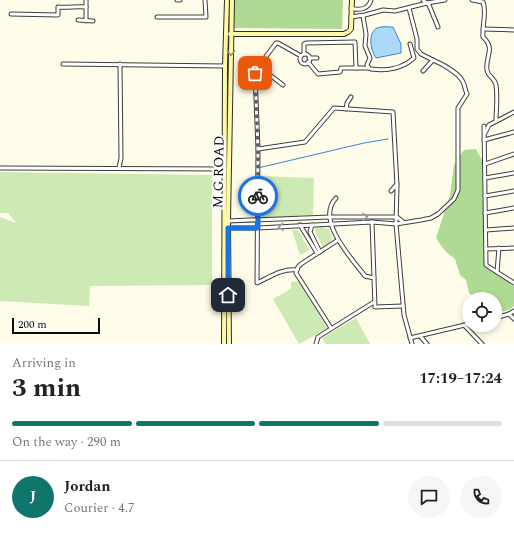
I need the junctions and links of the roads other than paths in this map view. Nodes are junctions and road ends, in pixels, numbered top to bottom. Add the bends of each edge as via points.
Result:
1 (86, 0) edge
2 (205, 0) edge
3 (227, 0) edge
4 (232, 0) edge
5 (352, 0) edge
6 (371, 0) edge
7 (423, 0) edge
8 (445, 0) edge
9 (472, 0) edge
10 (427, 3) junction
11 (86, 7) junction
12 (351, 8) junction
13 (409, 8) junction
14 (11, 14) dead end
15 (351, 16) junction
16 (363, 16) junction
17 (157, 17) dead end
18 (78, 20) dead end
19 (86, 20) junction
20 (93, 21) dead end
21 (438, 26) dead end
22 (483, 29) junction
23 (514, 30) edge
24 (226, 34) junction
25 (232, 34) junction
26 (410, 44) dead end
27 (302, 55) junction
28 (317, 58) dead end
29 (309, 60) junction
30 (433, 60) junction
31 (63, 64) dead end
32 (120, 64) junction
33 (225, 66) junction
34 (356, 68) junction
35 (369, 68) junction
36 (423, 71) dead end
37 (259, 72) junction
38 (283, 86) dead end
39 (351, 97) dead end
40 (346, 109) junction
41 (514, 112) edge
42 (496, 121) junction
43 (484, 126) dead end
44 (514, 132) edge
45 (484, 134) junction
46 (484, 140) junction
47 (258, 149) junction
48 (514, 154) edge
49 (485, 164) junction
50 (0, 168) edge
51 (119, 168) junction
52 (227, 169) junction
53 (514, 173) edge
54 (485, 178) junction
55 (397, 184) junction
56 (391, 191) dead end
57 (514, 191) edge
58 (485, 196) junction
59 (336, 198) dead end
60 (514, 208) edge
61 (486, 213) junction
62 (330, 217) junction
63 (352, 217) junction
64 (397, 217) junction
65 (311, 218) junction
66 (305, 219) junction
67 (226, 221) junction
68 (258, 221) junction
69 (372, 222) junction
70 (403, 222) junction
71 (342, 223) junction
72 (332, 224) junction
73 (396, 224) junction
74 (300, 225) junction
75 (305, 225) junction
76 (312, 225) junction
77 (226, 228) junction
78 (258, 228) junction
79 (514, 228) edge
80 (486, 230) junction
81 (310, 232) junction
82 (306, 233) junction
83 (338, 240) junction
84 (499, 248) junction
85 (514, 248) edge
86 (486, 249) junction
87 (319, 253) junction
88 (296, 270) junction
89 (497, 272) junction
90 (374, 278) junction
91 (514, 283) edge
92 (374, 302) junction
93 (403, 306) junction
94 (514, 311) edge
95 (510, 314) junction
96 (502, 316) edge
97 (514, 319) edge
98 (462, 326) edge
99 (331, 328) junction
100 (471, 332) edge
101 (420, 336) junction
102 (410, 338) junction
103 (224, 344) edge
104 (229, 344) edge
105 (316, 344) edge
106 (412, 344) edge
107 (427, 344) edge
108 (482, 344) edge

1 - 11 street
2 - 17 street via 206,17
3 - 24 street
4 - 25 street, M G ROAD
5 - 12 street
6 - 12 street via 367,7 361,10
7 - 10 street
8 - 10 street
9 - 22 street via 483,2 486,8
10 - 13 street
10 - 21 street
11 - 14 street via 58,7 58,15
11 - 19 street
12 - 15 street
13 - 16 street via 383,10
13 - 30 street via 418,39 417,49
15 - 16 street
15 - 25 street via 351,29 344,34
16 - 35 street via 365,46 370,58 367,65
18 - 19 street
19 - 20 street
22 - 23 street
22 - 42 street via 483,37 490,47 487,70 496,85
24 - 25 street
24 - 33 street
25 -> 52 street, M G ROAD
26 - 35 street via 414,58 412,60 390,70
27 - 29 street via 308,55
27 - 29 street via 302,63 305,64
27 - 34 street via 306,43 356,42
27 - 37 street via 276,43 259,66
28 - 29 street
29 - 34 street via 318,74 340,72 341,68
30 - 36 street
30 - 70 street via 461,78 467,94 458,108 458,190 454,199 438,214 431,218
31 - 32 street
32 - 33 street
32 - 51 street
33 - 52 street
34 - 35 street
37 - 38 street via 266,72
37 - 47 street via 255,73
39 - 40 street
40 - 47 street via 334,108 305,142
40 - 55 street via 394,112
41 - 42 street
42 - 45 street via 489,125
43 - 45 street
44 - 46 street
45 - 46 street
46 - 49 street
47 - 68 street
48 - 49 street
49 - 54 street
50 - 51 street
51 - 52 street
52 - 67 street, M G ROAD
53 - 54 street
54 - 58 street
55 - 56 street
55 - 64 street
57 - 58 street
58 - 61 street
59 - 62 street via 330,209
60 - 61 street
61 - 80 street
62 - 63 street
62 - 65 street
62 - 72 street
63 -> 64 street
63 - 71 street
64 - 70 street
64 - 73 street
65 - 66 street
65 - 75 street
66 - 68 street
66 - 75 street
67 - 68 street
67 - 77 street, M G ROAD
68 - 78 street
69 - 71 street
69 - 73 street
69 - 90 street
70 - 73 street
71 - 72 street
72 - 76 street
72 - 83 street
73 - 93 street
74 - 75 street
74 -> 78 street
74 - 82 street
75 - 76 street
76 - 81 street
77 - 78 street
77 - 103 street
77 - 104 street, M G ROAD
78 - 88 street via 257,283 277,272
79 - 80 street
80 - 86 street
81 - 82 street
81 - 87 street
82 - 87 street via 313,249
83 - 87 street
83 - 90 street via 365,276
84 - 85 street
84 - 86 street
84 - 89 street
86 - 89 street via 486,265
87 - 88 street
88 - 99 street
89 - 91 street
90 - 92 street
92 - 93 street via 374,307
92 - 99 street
93 - 102 street
94 - 95 street
95 - 96 street
95 - 97 street
98 - 101 street
99 - 105 street via 318,337
100 - 108 street
101 - 102 street
101 - 107 street
102 - 106 street

